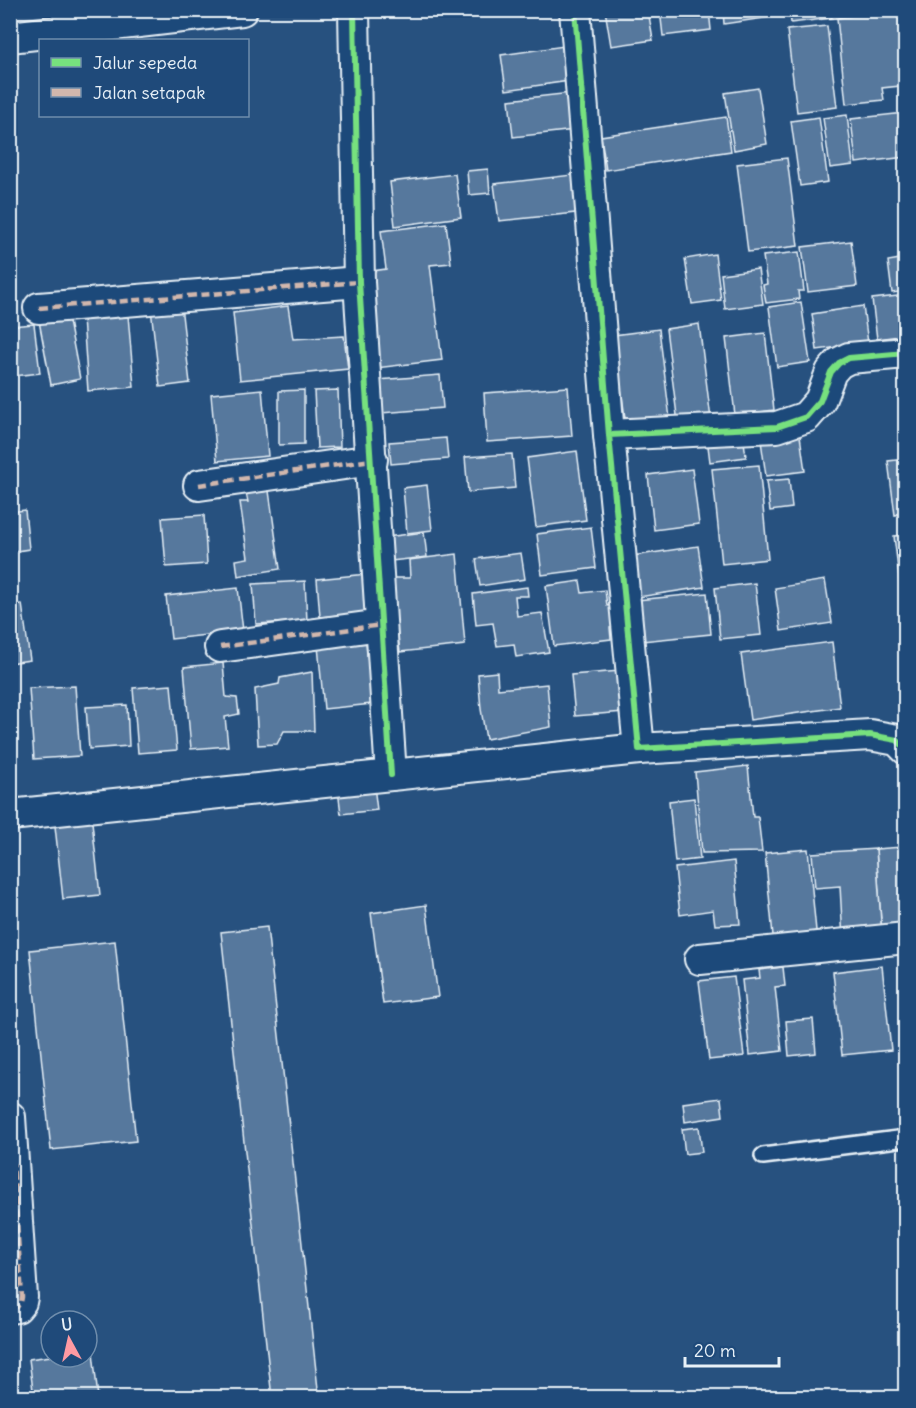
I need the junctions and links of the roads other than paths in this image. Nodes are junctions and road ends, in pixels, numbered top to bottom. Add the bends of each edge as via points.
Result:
1 (242, 10) edge
2 (354, 10) edge
3 (574, 10) edge
4 (10, 38) edge
5 (359, 282) junction
6 (39, 308) dead end
7 (906, 353) edge
8 (609, 435) junction
9 (372, 460) junction
10 (199, 485) dead end
11 (381, 625) junction
12 (219, 647) dead end
13 (639, 749) junction
14 (906, 749) edge
15 (391, 775) junction
16 (10, 815) edge
17 (906, 938) edge
18 (699, 959) dead end
19 (10, 1117) edge
20 (906, 1137) edge
21 (762, 1156) dead end
22 (10, 1308) edge

1 - 4 street
2 - 5 street
3 - 8 street
5 - 6 street
5 - 9 street
7 - 8 street via 849,358 839,363 806,417 777,427
8 - 13 street
9 - 10 street
9 - 11 street
11 - 12 street
11 - 15 street
13 - 14 street via 870,735 897,740
13 - 15 street
15 - 16 street
17 - 18 street
19 - 22 street via 22,1297 17,1306
20 - 21 lane

